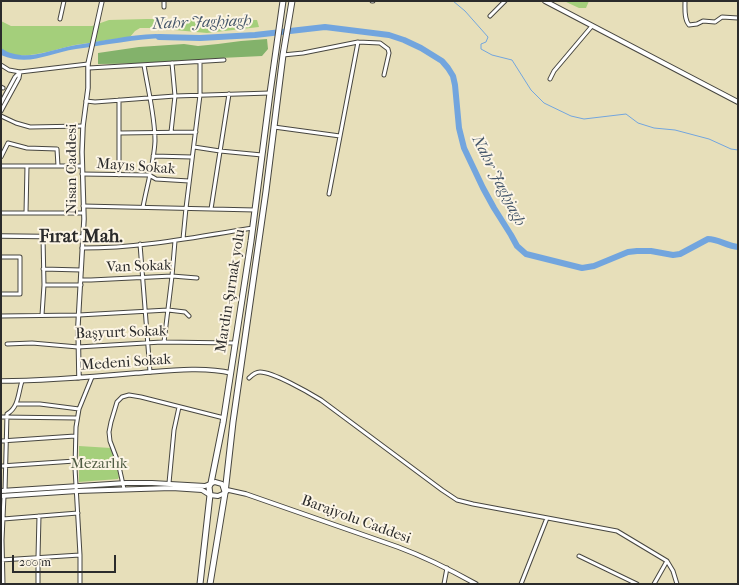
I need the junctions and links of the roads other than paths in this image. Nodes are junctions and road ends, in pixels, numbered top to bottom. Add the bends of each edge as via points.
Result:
1 (64, 1) edge
2 (102, 1) edge
3 (164, 1) edge
4 (283, 1) edge
5 (292, 1) edge
6 (505, 1) edge
7 (546, 1) edge
8 (685, 1) edge
9 (164, 7) dead end
10 (490, 16) dead end
11 (738, 18) edge
12 (60, 19) dead end
13 (592, 26) junction
14 (358, 42) junction
15 (282, 55) junction
16 (224, 60) dead end
17 (200, 62) junction
18 (172, 63) junction
19 (1, 65) edge
20 (144, 65) junction
21 (88, 66) junction
22 (20, 72) junction
23 (384, 75) dead end
24 (550, 79) dead end
25 (270, 93) junction
26 (230, 94) junction
27 (200, 95) junction
28 (175, 96) junction
29 (150, 99) junction
30 (119, 100) junction
31 (86, 102) junction
32 (738, 102) edge
33 (1, 103) edge
34 (1, 111) edge
35 (1, 116) edge
36 (83, 126) junction
37 (274, 127) junction
38 (154, 132) junction
39 (171, 132) junction
40 (196, 132) junction
41 (120, 134) junction
42 (340, 136) junction
43 (194, 147) junction
44 (220, 151) junction
45 (262, 155) junction
46 (153, 156) junction
47 (1, 157) edge
48 (192, 157) junction
49 (1, 166) edge
50 (27, 166) junction
51 (58, 166) junction
52 (82, 166) junction
53 (82, 174) junction
54 (119, 176) junction
55 (149, 176) junction
56 (189, 181) junction
57 (329, 194) dead end
58 (83, 206) junction
59 (142, 207) junction
60 (186, 208) junction
61 (211, 208) junction
62 (255, 210) junction
63 (1, 213) edge
64 (26, 213) junction
65 (83, 213) junction
66 (253, 228) junction
67 (1, 236) edge
68 (43, 237) junction
69 (83, 237) junction
70 (183, 240) junction
71 (175, 241) junction
72 (140, 244) junction
73 (82, 248) junction
74 (1, 257) edge
75 (43, 269) junction
76 (81, 270) junction
77 (172, 276) junction
78 (142, 278) junction
79 (197, 278) dead end
80 (81, 280) junction
81 (44, 285) junction
82 (81, 285) junction
83 (1, 294) edge
84 (168, 310) junction
85 (145, 311) junction
86 (42, 315) junction
87 (79, 315) junction
88 (1, 316) edge
89 (189, 316) dead end
90 (164, 342) junction
91 (148, 343) junction
92 (235, 343) junction
93 (7, 344) dead end
94 (78, 347) junction
95 (150, 372) junction
96 (230, 373) junction
97 (92, 377) junction
98 (79, 378) junction
99 (249, 378) dead end
100 (1, 381) edge
101 (22, 381) junction
102 (17, 404) junction
103 (179, 407) junction
104 (79, 410) junction
105 (1, 417) edge
106 (7, 417) junction
107 (77, 418) junction
108 (224, 418) junction
109 (75, 436) junction
110 (1, 441) edge
111 (6, 441) junction
112 (75, 461) junction
113 (3, 466) edge
114 (123, 483) junction
115 (169, 483) junction
116 (211, 483) junction
117 (77, 486) junction
118 (124, 489) junction
119 (77, 491) junction
120 (225, 493) junction
121 (3, 494) edge
122 (210, 495) junction
123 (78, 513) junction
124 (39, 516) junction
125 (547, 518) junction
126 (4, 519) junction
127 (2, 535) edge
128 (80, 555) junction
129 (580, 556) dead end
130 (38, 557) junction
131 (2, 560) edge
132 (667, 561) junction
133 (447, 568) junction
134 (3, 584) edge
135 (38, 584) edge
136 (80, 584) edge
137 (200, 584) edge
138 (210, 584) edge
139 (444, 584) edge
140 (476, 584) edge
141 (521, 584) edge
142 (637, 584) edge
143 (654, 584) edge
144 (677, 584) edge

1 - 12 street
2 - 21 street, Nisan Caddesi
3 - 9 street
4 - 25 highway, Mardin-Şırnak yolu
5 - 15 highway, Mardin-Şırnak yolu
6 - 10 street
7 - 13 main road
8 - 11 street via 689,25 703,21 715,22 722,17
13 - 24 street
13 - 32 main road
14 - 15 street
14 - 23 street via 380,43 388,49
14 - 42 street
15 - 37 highway, Mardin-Şırnak yolu
16 - 17 street
17 - 18 street
17 - 27 street
18 - 20 street
18 - 28 street
19 - 22 street
20 - 21 street
20 - 29 street
21 - 22 street
21 - 31 street, Nisan Caddesi
22 - 33 street
22 - 34 street
25 - 26 street
25 - 45 highway, Mardin-Şırnak yolu
26 - 27 street
26 - 44 street
27 - 28 street
27 - 40 street
28 - 29 street
28 - 39 street
29 - 30 street
29 - 38 street
30 - 31 street
30 - 41 street
31 - 36 street, Nisan Caddesi
35 - 36 street via 23,126
36 - 52 street, Nisan Caddesi
37 - 42 street
37 - 120 highway, Mardin-Şırnak yolu
38 - 39 street
38 - 41 street
38 - 46 street
39 - 40 street
40 - 43 street
41 - 54 street
42 - 57 street
43 - 44 street
43 - 48 street
44 - 45 street
44 - 61 street
45 - 62 highway, Mardin-Şırnak yolu
46 - 48 street
46 - 55 street
47 - 51 street via 8,143 27,148 58,149
48 - 56 street
49 - 50 street
50 - 51 street
50 - 64 street
51 - 52 street
52 - 53 street, Nisan Caddesi
53 - 54 street, Mayıs Sokak
53 - 58 street, Nisan Caddesi
54 - 55 street, Mayıs Sokak
55 - 56 street, Mayıs Sokak
55 - 59 street
56 - 60 street
58 - 59 street
58 - 65 street, Nisan Caddesi
59 - 60 street
60 - 61 street
60 - 70 street
61 - 62 street
62 - 66 highway, Mardin-Şırnak yolu
63 - 64 street
64 - 65 street
65 - 69 street, Nisan Caddesi
66 - 70 street
66 - 92 highway, Mardin-Şırnak yolu
67 - 68 street
68 - 69 street
68 - 75 street
69 - 73 street, Nisan Caddesi
70 - 71 street
71 - 72 street
71 - 77 street
72 - 73 street
72 - 78 street
73 - 76 street, Nisan Caddesi
74 - 83 street via 20,257 20,294
75 - 76 street
75 - 81 street
76 - 80 street, Nisan Caddesi
77 - 78 street, Van Sokak
77 - 79 street, Van Sokak
77 - 84 street
78 - 80 street, Van Sokak
78 - 85 street
80 - 82 street, Nisan Caddesi
81 - 82 street
81 - 86 street
82 - 87 street, Nisan Caddesi
84 - 85 street
84 - 89 street via 185,312
84 - 90 street
85 - 87 street
85 - 91 street
86 - 87 street
86 - 88 street
87 - 94 street, Nisan Caddesi
90 - 91 street, Başyurt Sokak
90 - 92 street, Başyurt Sokak
91 - 94 street, Başyurt Sokak
91 - 95 street
92 - 96 highway, Mardin-Şırnak yolu
93 - 94 street, Başyurt Sokak via 32,343
94 - 98 street, Nisan Caddesi
95 - 96 street, Medeni Sokak via 208,369
95 - 97 street, Medeni Sokak
96 - 108 highway, Mardin-Şırnak yolu
97 - 98 street, Medeni Sokak
97 - 104 street
98 - 101 street, Medeni Sokak
99 - 125 street via 259,372 306,391 457,500
100 - 101 street, Medeni Sokak
101 - 102 street
102 - 104 street
102 - 106 street
103 - 108 street
103 - 114 street via 129,394 117,402 109,432
103 - 115 street
104 - 107 street
105 - 106 street
106 - 107 street
106 - 111 street
107 - 109 street
108 - 116 highway, Mardin-Şırnak yolu
109 - 111 street
109 - 112 street
110 - 111 street
111 - 113 street
112 - 113 street
112 - 117 street
113 - 121 street
114 - 115 main road
114 - 117 main road
114 - 118 street
115 - 116 main road via 205,486
116 - 120 main road via 220,483
116 - 122 highway, Mardin-Şırnak yolu
117 - 119 street
117 - 121 main road
118 - 119 main road
118 - 122 main road via 202,490
119 - 121 main road
119 - 123 street
120 - 122 main road via 218,496
120 - 133 street, Barajyolu Caddesi via 228,490 246,494 410,552
120 - 138 highway, Mardin-Şırnak yolu
121 - 126 street
122 - 137 highway, Mardin-Şırnak yolu
123 - 124 street
123 - 128 street
124 - 126 street
124 - 130 street
125 - 132 street via 617,531
125 - 141 street
126 - 127 street
127 - 131 street
128 - 130 street
128 - 136 street
129 - 142 street
130 - 131 street
130 - 135 street
131 - 134 street
132 - 143 street
132 - 144 street via 674,571
133 - 139 street
133 - 140 street, Barajyolu Caddesi

